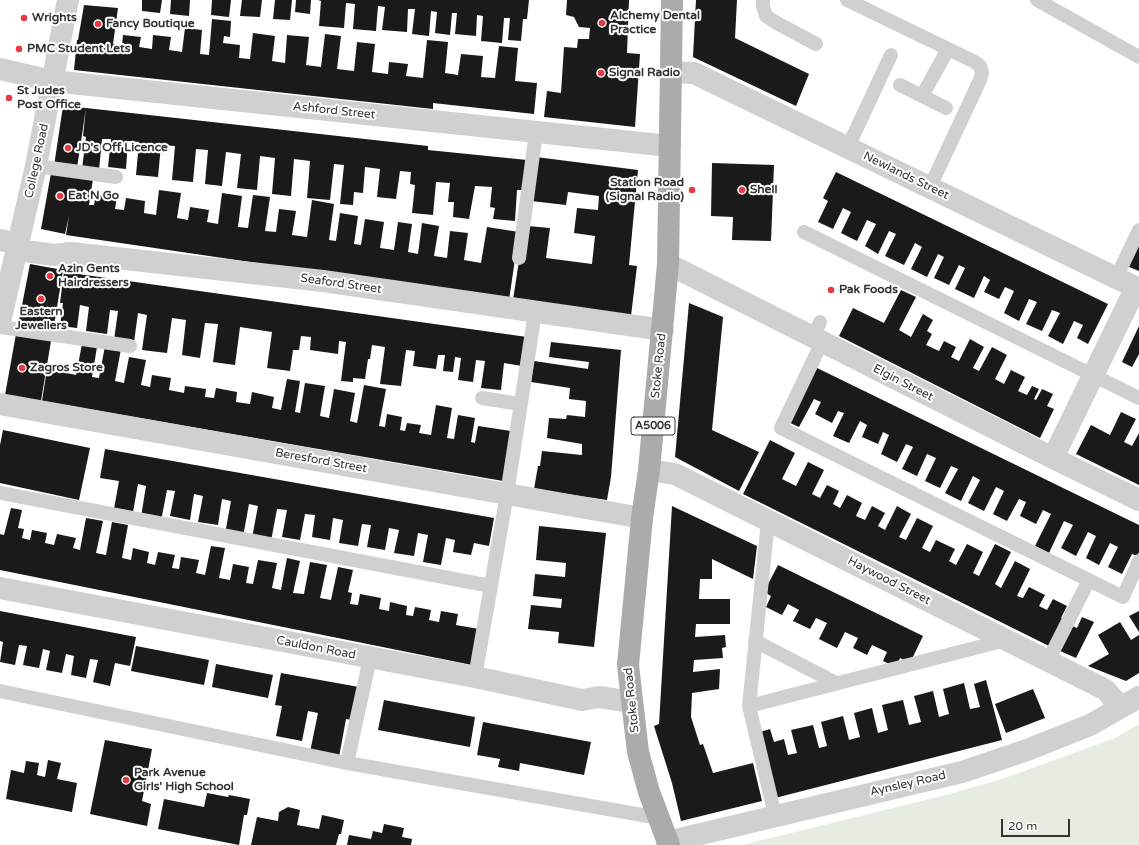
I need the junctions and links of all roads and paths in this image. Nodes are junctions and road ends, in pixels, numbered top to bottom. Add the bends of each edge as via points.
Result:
1 (68, 0) edge
2 (672, 0) edge
3 (763, 0) edge
4 (847, 0) edge
5 (1037, 0) edge
6 (816, 44) dead end
7 (948, 49) junction
8 (891, 55) dead end
9 (1139, 57) edge
10 (0, 69) edge
11 (671, 72) junction
12 (52, 81) junction
13 (900, 85) dead end
14 (922, 96) junction
15 (946, 108) dead end
16 (536, 132) junction
17 (670, 146) junction
18 (848, 147) junction
19 (36, 166) junction
20 (116, 177) dead end
21 (930, 187) junction
22 (1139, 230) edge
23 (804, 232) dead end
24 (12, 245) edge
25 (519, 258) dead end
26 (668, 264) junction
27 (1116, 278) junction
28 (1138, 288) edge
29 (535, 312) junction
30 (0, 322) edge
31 (0, 327) edge
32 (663, 330) junction
33 (818, 334) junction
34 (130, 346) dead end
35 (1093, 376) junction
36 (482, 398) dead end
37 (1139, 398) edge
38 (0, 404) edge
39 (520, 404) junction
40 (1053, 458) junction
41 (649, 470) junction
42 (0, 493) edge
43 (507, 494) junction
44 (1139, 500) edge
45 (642, 518) junction
46 (768, 521) junction
47 (1139, 561) edge
48 (1089, 580) junction
49 (491, 586) junction
50 (0, 588) edge
51 (1006, 640) junction
52 (756, 641) junction
53 (370, 658) junction
54 (1048, 661) junction
55 (475, 677) junction
56 (836, 683) junction
57 (0, 691) edge
58 (1139, 696) edge
59 (632, 702) junction
60 (749, 706) junction
61 (1120, 708) junction
62 (347, 763) junction
63 (775, 815) junction
64 (659, 818) junction
65 (668, 843) edge

1 - 12 street, College Road
2 - 11 main road, Stoke Road / A5006
3 - 6 lane via 766,16
4 - 7 lane
5 - 9 lane
7 - 14 lane
7 - 21 lane via 975,62 980,66 982,73
8 - 18 lane
10 - 12 street, Ashford Street
11 - 17 main road, Stoke Road / A5006
11 - 18 street, Newlands Street via 694,73
12 - 16 street, Ashford Street
12 - 19 street, College Road
13 - 14 lane
14 - 15 lane
16 - 17 street, Ashford Street
16 - 25 lane
17 - 26 main road, Stoke Road / A5006
18 - 21 street, Newlands Street
19 - 20 lane
19 - 24 street, College Road
21 - 27 street, Newlands Street
22 - 27 lane
23 - 35 lane
24 - 29 street, Seaford Street via 54,255 70,253 323,281
24 - 30 street, College Road
26 - 32 main road, Stoke Road / A5006
26 - 33 street, Elgin Street
27 - 28 street, Newlands Street
28 - 35 street
29 - 32 street, Seaford Street
29 - 39 lane
31 - 34 lane
32 - 41 main road, Stoke Road / A5006
33 - 40 street, Elgin Street
33 - 48 lane via 781,428
35 - 37 lane
35 - 40 street
36 - 39 lane
38 - 43 street, Beresford Street
39 - 43 lane
40 - 44 street, Elgin Street
41 - 45 main road, Stoke Road / A5006
41 - 46 street, Haywood Street via 675,474
42 - 49 lane
43 - 45 street, Beresford Street
43 - 49 lane
45 - 59 main road, Stoke Road / A5006 via 628,665
46 - 51 street, Haywood Street
46 - 52 lane
47 - 48 lane via 1123,597
48 - 54 lane
49 - 55 lane
50 - 53 street, Cauldon Road
51 - 54 street, Haywood Street
51 - 56 lane
52 - 56 lane
52 - 60 lane
53 - 55 street, Cauldon Road
53 - 62 lane
54 - 61 street, Haywood Street via 1106,690
55 - 59 street, Cauldon Road via 582,700 599,697
56 - 60 lane
57 - 62 lane
58 - 61 street, Aynsley Road
59 - 64 main road, Stoke Road / A5006 via 638,752
60 - 63 lane
61 - 63 street, Aynsley Road via 1090,724 1027,750 962,772
62 - 64 lane
63 - 65 street, Aynsley Road
64 - 65 main road, Stoke Road / A5006

